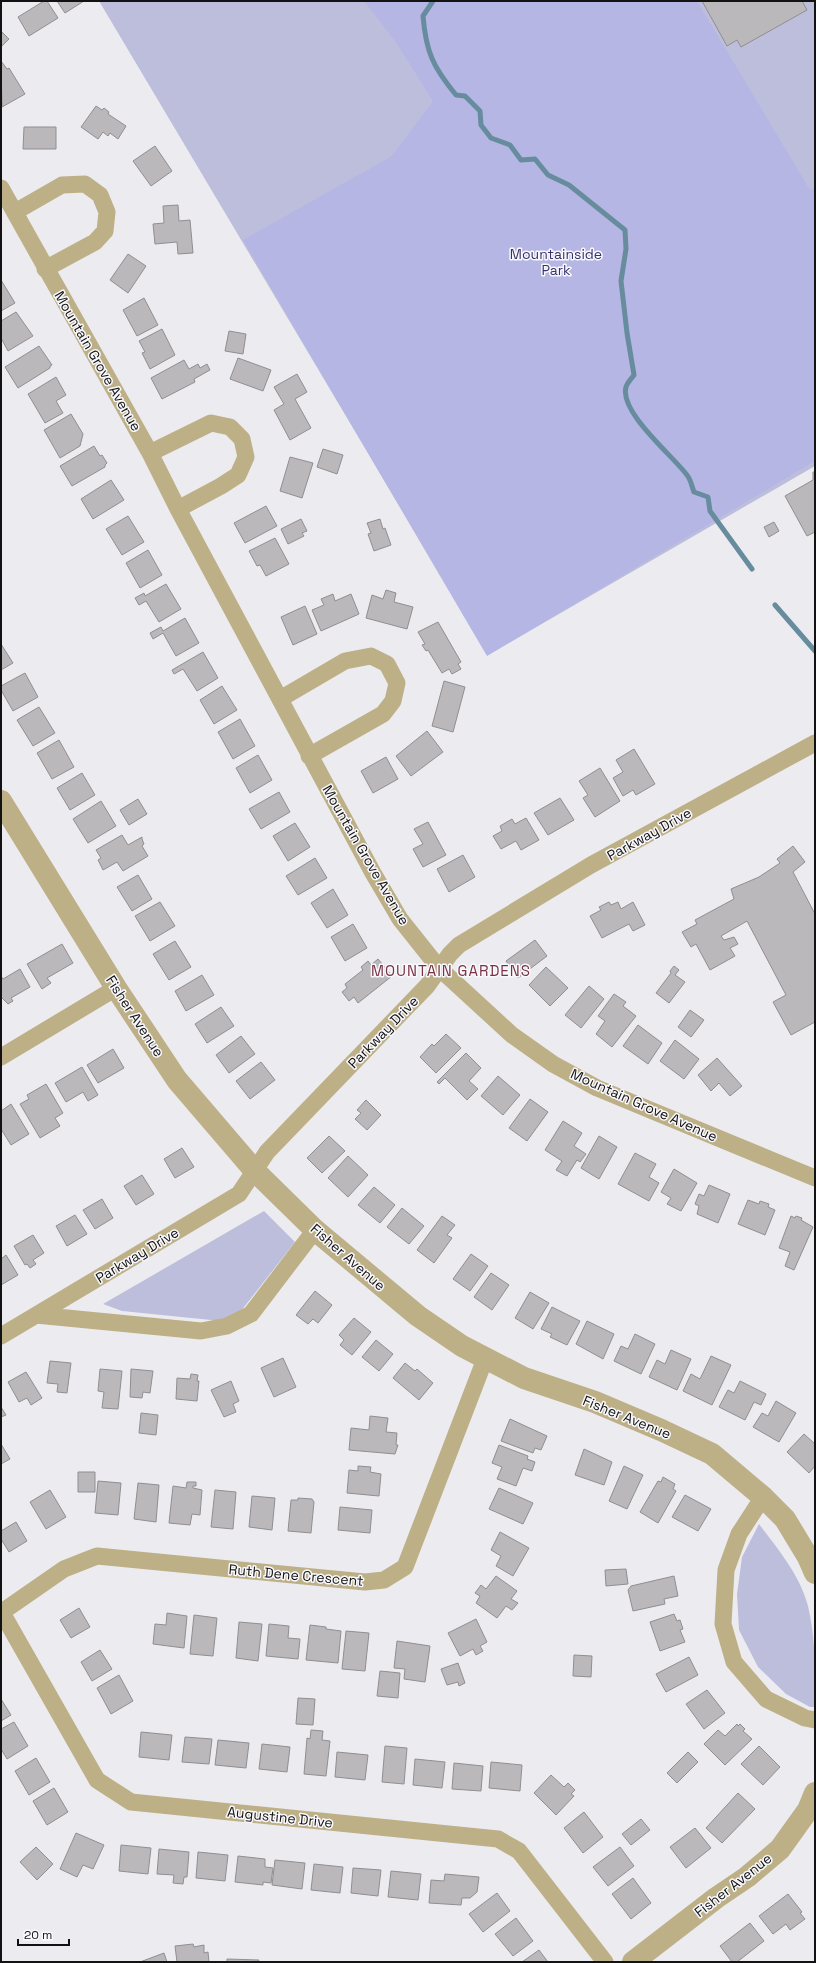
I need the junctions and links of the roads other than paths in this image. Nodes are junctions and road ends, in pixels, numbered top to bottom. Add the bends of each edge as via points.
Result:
1 (1, 188) edge
2 (15, 212) junction
3 (46, 269) junction
4 (150, 453) junction
5 (178, 509) junction
6 (280, 699) junction
7 (815, 743) edge
8 (309, 756) junction
9 (1, 801) edge
10 (439, 968) junction
11 (116, 988) junction
12 (1, 1057) edge
13 (255, 1171) junction
14 (815, 1178) edge
15 (315, 1230) junction
16 (36, 1315) junction
17 (1, 1336) edge
18 (485, 1359) junction
19 (763, 1497) junction
20 (815, 1573) edge
21 (1, 1612) edge
22 (815, 1720) edge
23 (815, 1792) edge
24 (606, 1962) edge
25 (633, 1962) edge

1 - 2 street, Mountain Grove Avenue
2 - 3 street, Mountain Grove Avenue
2 - 3 street via 62,185 85,184 100,194 107,212 105,231 95,242
3 - 4 street, Mountain Grove Avenue
4 - 5 street, Mountain Grove Avenue
4 - 5 street via 211,423 230,427 242,439 246,457 238,475
5 - 6 street, Mountain Grove Avenue
6 - 8 street, Mountain Grove Avenue
6 - 8 street via 346,661 371,656 387,664 397,683 394,701 383,714
7 - 10 street, Parkway Drive via 584,869 458,945
8 - 10 street, Mountain Grove Avenue via 400,919
9 - 11 street, Fisher Avenue
10 - 13 street, Parkway Drive via 427,986 267,1152
10 - 14 street, Mountain Grove Avenue via 512,1035 553,1064 597,1088
11 - 12 street
11 - 13 street, Fisher Avenue via 177,1080
13 - 15 street, Fisher Avenue
13 - 16 street, Parkway Drive via 239,1194
15 - 16 street via 250,1314 227,1326 201,1331
15 - 18 street, Fisher Avenue via 418,1316
16 - 17 street, Parkway Drive
18 - 19 street, Fisher Avenue via 524,1378 595,1402 712,1454
18 - 21 street, Ruth Dene Crescent via 405,1567 384,1580 365,1582 97,1556 64,1569
19 - 20 street, Fisher Avenue via 785,1519
19 - 22 street via 739,1534 726,1570 723,1624 734,1662 766,1699 805,1718
21 - 24 street, Augustine Drive via 97,1780 131,1802 498,1839 519,1851
23 - 25 street, Fisher Avenue via 808,1810 780,1849 747,1877

